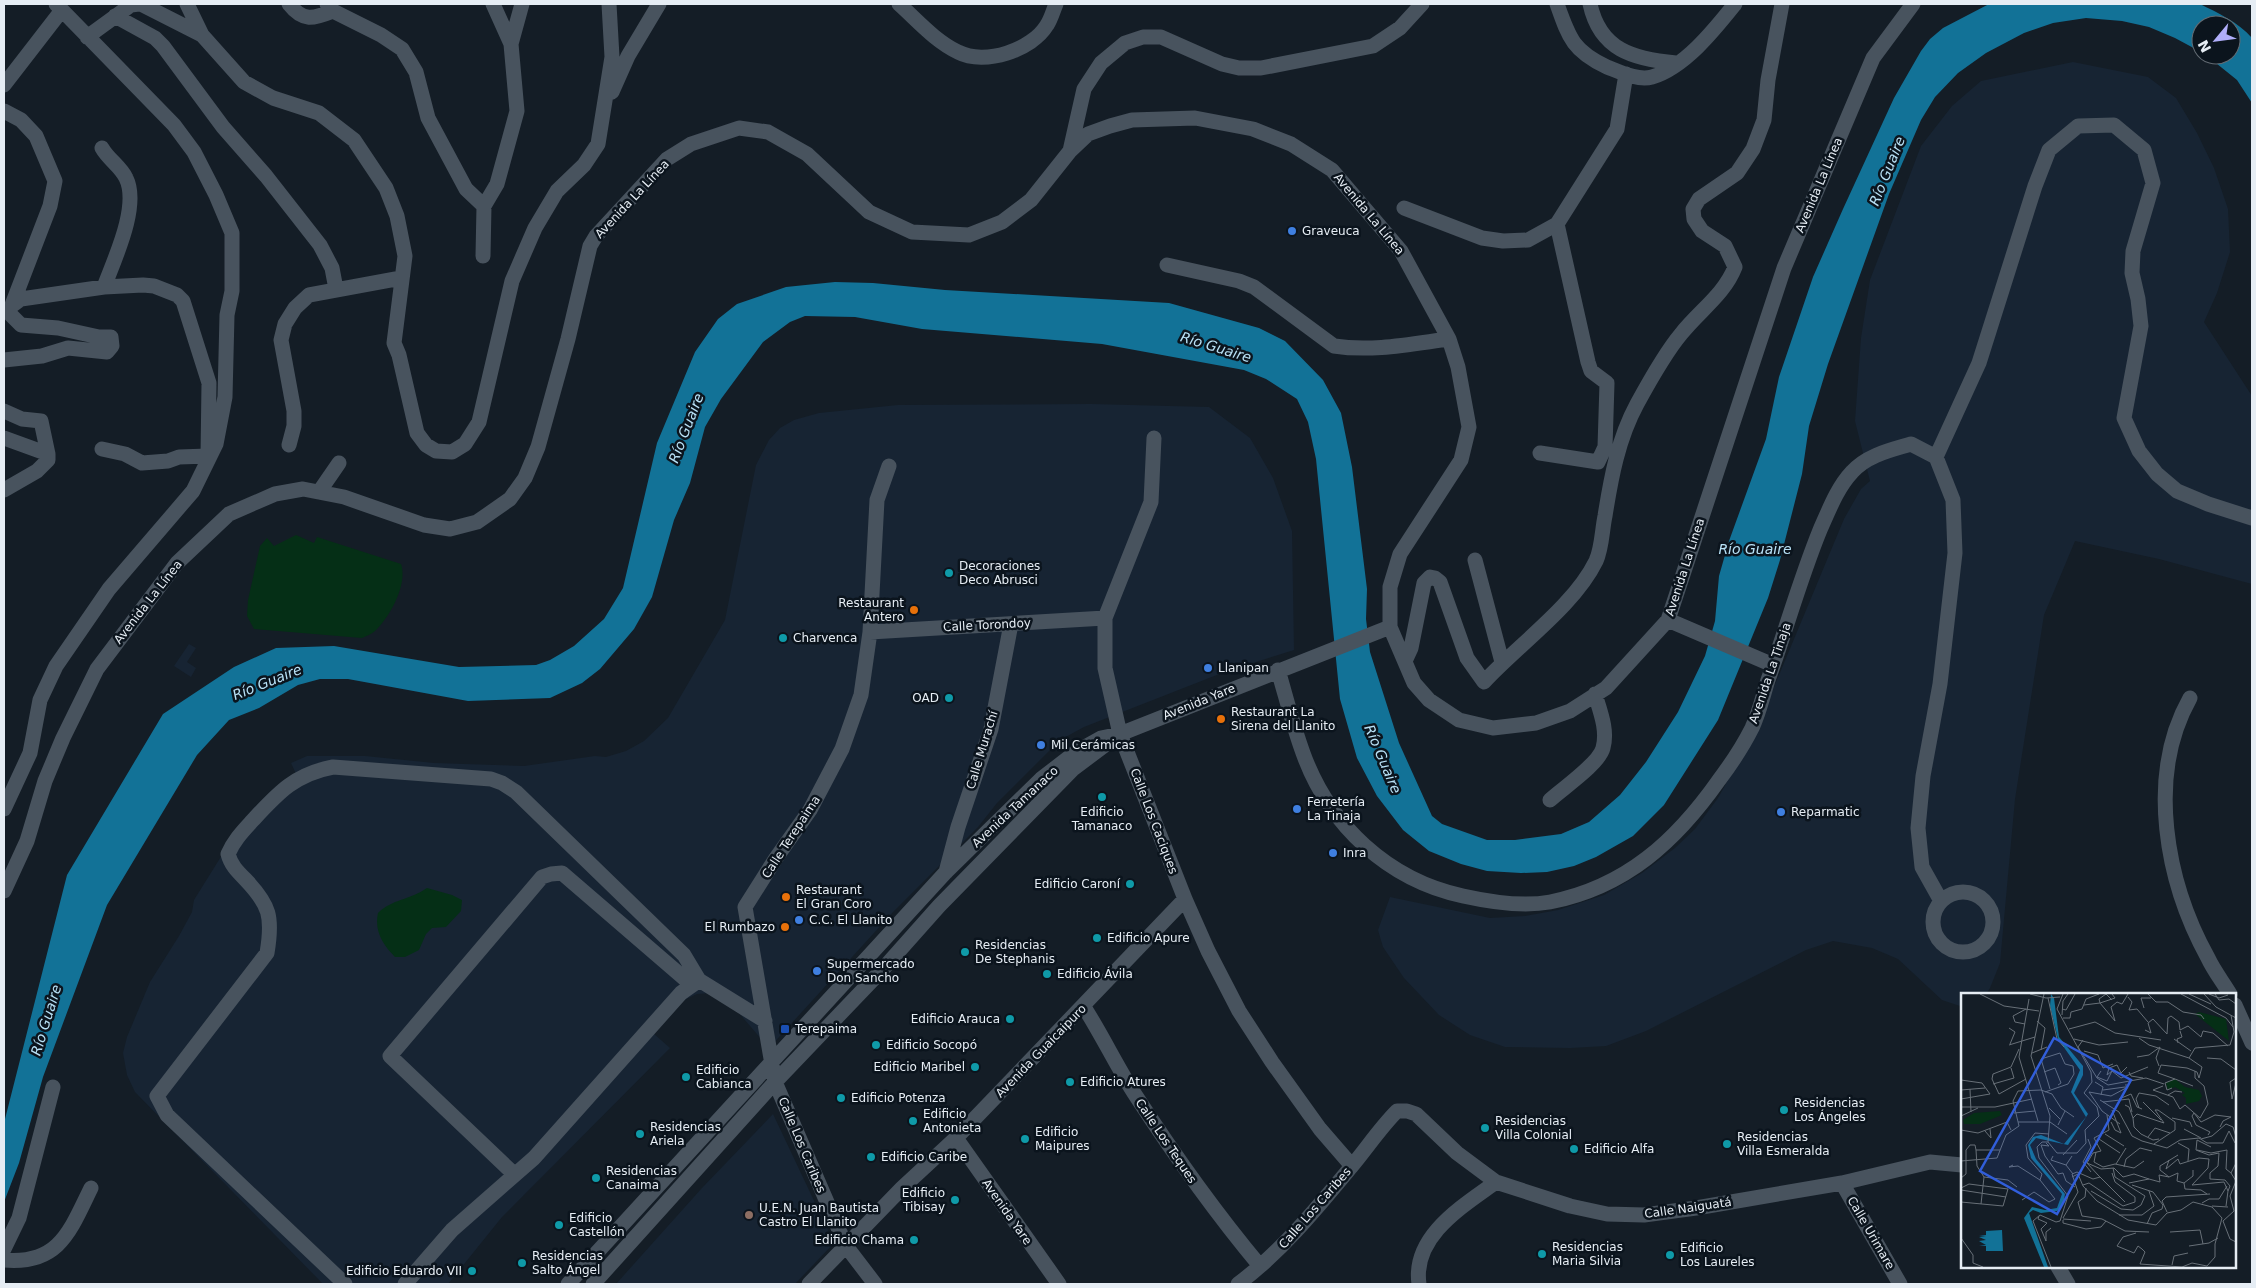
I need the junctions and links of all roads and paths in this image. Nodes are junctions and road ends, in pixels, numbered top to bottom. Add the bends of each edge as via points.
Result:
1 (140, 4) edge
2 (188, 4) edge
3 (289, 4) edge
4 (493, 4) edge
5 (522, 4) edge
6 (609, 4) edge
7 (659, 4) edge
8 (899, 4) edge
9 (1056, 4) edge
10 (1422, 4) edge
11 (1557, 4) edge
12 (1590, 4) edge
13 (1735, 4) edge
14 (1782, 4) edge
15 (1913, 4) edge
16 (59, 7) edge
17 (330, 7) edge
18 (115, 16) junction
19 (202, 35) junction
20 (87, 37) junction
21 (511, 44) junction
22 (1676, 64) junction
23 (1626, 74) junction
24 (4, 86) edge
25 (604, 109) junction
26 (4, 111) edge
27 (102, 148) dead end
28 (1070, 151) junction
29 (484, 206) junction
30 (1404, 208) dead end
31 (1557, 224) junction
32 (483, 256) dead end
33 (1167, 265) dead end
34 (401, 278) junction
35 (104, 287) junction
36 (336, 289) junction
37 (12, 305) junction
38 (1448, 339) junction
39 (4, 360) edge
40 (4, 411) edge
41 (4, 438) edge
42 (1154, 438) dead end
43 (289, 444) dead end
44 (102, 449) dead end
45 (1540, 453) dead end
46 (48, 454) junction
47 (208, 456) junction
48 (1936, 457) junction
49 (339, 463) dead end
50 (889, 466) dead end
51 (4, 490) edge
52 (319, 492) junction
53 (2252, 518) edge
54 (1475, 560) dead end
55 (1105, 618) junction
56 (1668, 620) junction
57 (1011, 624) junction
58 (1390, 627) junction
59 (870, 632) junction
60 (1404, 661) junction
61 (1502, 662) junction
62 (1774, 665) junction
63 (1278, 670) junction
64 (1595, 694) junction
65 (2190, 698) dead end
66 (1120, 734) junction
67 (1550, 800) dead end
68 (4, 808) edge
69 (945, 873) junction
70 (4, 891) edge
71 (1185, 899) junction
72 (1941, 901) junction
73 (695, 983) junction
74 (2229, 993) edge
75 (1084, 1007) junction
76 (2236, 1007) edge
77 (765, 1021) junction
78 (2252, 1043) edge
79 (772, 1062) junction
80 (775, 1082) junction
81 (53, 1088) dead end
82 (1384, 1123) joint
83 (956, 1138) junction
84 (1961, 1165) edge
85 (1352, 1166) junction
86 (514, 1174) junction
87 (1496, 1182) junction
88 (1842, 1183) junction
89 (91, 1188) dead end
90 (846, 1246) junction
91 (4, 1249) edge
92 (4, 1260) edge
93 (1260, 1266) junction
94 (2059, 1268) edge
95 (345, 1284) edge
96 (405, 1284) edge
97 (568, 1284) edge
98 (593, 1284) edge
99 (809, 1284) edge
100 (875, 1284) edge
101 (1059, 1284) edge
102 (1238, 1284) edge
103 (1419, 1284) edge
104 (1900, 1284) edge
105 (2068, 1284) edge

1 - 18 street via 131,5
1 - 19 street
2 - 19 street
3 - 17 street via 297,14 315,19
4 - 21 street
5 - 21 street
6 - 25 street via 612,57
7 - 25 street via 628,56
8 - 9 street via 937,39 960,53 986,57 1026,46 1047,26
10 - 28 street via 1400,28 1373,46 1261,68 1222,64 1161,37 1143,37 1125,43 1101,63 1084,88
11 - 23 street via 1571,40 1587,57
12 - 22 street via 1594,21 1608,42 1651,61
13 - 22 street via 1708,38
14 - 61 street via 1764,120 1753,149 1737,172 1699,199 1693,209 1694,219 1702,231 1725,246 1732,257 1734,266 1730,277 1680,334 1636,405 1612,478 1597,559 1585,580
15 - 56 street, Avenida La Línea via 1873,58 1784,268
16 - 20 street
16 - 24 street
17 - 29 street via 402,49 416,72 428,118 466,189
18 - 20 street
18 - 36 street via 155,38 163,46 223,127 320,244 332,268
19 - 34 street via 244,82 272,98 320,113 354,140 386,188 397,216 405,256
20 - 47 street via 174,125 194,152 232,233 232,291 227,315 224,397 216,444
21 - 29 street via 517,111 497,184
22 - 23 street via 1651,77
23 - 31 street via 1617,129
25 - 34 street via 598,144 584,165 557,191 535,228 512,281 479,422 464,444 452,452 436,451 426,445 417,433 394,343
26 - 37 street via 21,120 36,136 55,181 50,206
27 - 35 street via 127,178 130,199 126,228
28 - 38 street, Avenida La Línea via 1088,134 1132,120 1195,118 1253,129 1291,144 1332,170 1401,251
28 - 52 street, Avenida La Línea via 1031,200 1002,222 969,235 912,232 868,212 806,154 768,132 739,128 691,144 667,159 590,246 538,447 525,478 510,499 477,522 450,529 424,525 380,508
29 - 32 street
30 - 31 street via 1482,238 1504,241 1528,240
31 - 45 street via 1588,362 1591,370 1607,383 1605,448 1598,462
33 - 38 street via 1254,287 1334,346 1386,347
34 - 36 street
35 - 37 street via 21,299
35 - 47 street via 154,286 177,295 183,301 209,384
36 - 43 street via 309,295 285,324 281,340 294,411
37 - 39 street via 6,310 21,325 111,336 112,346 107,352 68,348 42,356
38 - 58 street, Avenida La Línea via 1458,367 1468,427 1461,460 1400,554 1390,587
40 - 46 street via 22,419 41,421
41 - 46 street
42 - 55 street, Calle Los Caciques via 1151,502
44 - 47 street via 125,454 142,463
46 - 51 street via 48,460 37,471
47 - 68 street via 193,490 109,589 56,666 40,700 30,753
48 - 53 street via 1979,363 2049,150 2078,126 2114,125 2144,150 2153,182 2133,251 2132,274 2141,326 2124,418 2139,452 2157,474 2178,491
48 - 62 street, Avenida La Tinaja via 1911,444 1880,453 1853,471 1832,502 1807,563
48 - 72 street via 1953,500 1955,553 1940,684 1923,776 1918,828 1922,867
49 - 52 street
50 - 59 street, Calle Terepaima via 877,500
52 - 70 street, Avenida La Línea via 303,489 275,494 247,505 229,514 177,563 97,669 63,738 27,841
54 - 61 street
55 - 57 street, Calle Torondoy
55 - 66 street, Calle Los Caciques via 1105,668
56 - 62 street
56 - 64 street, Avenida La Línea via 1606,688
57 - 59 street, Calle Torondoy
57 - 69 street, Calle Murachí via 991,729
58 - 60 street, Avenida La Línea
58 - 63 street, Avenida Yare
59 - 77 street, Calle Terepaima via 861,695 842,749 810,810 745,908
60 - 61 street via 1411,648 1424,582 1430,577 1440,582 1467,658 1484,682
60 - 64 street, Avenida La Línea via 1414,683 1429,700 1459,720 1493,728 1536,723 1570,710
62 - 63 street, Avenida La Tinaja via 1752,728 1732,763 1686,825 1656,852 1593,890 1548,902 1524,903 1460,896 1424,885 1398,872 1366,849 1342,823 1321,790 1304,755
63 - 66 street, Avenida Yare
64 - 67 street via 1604,722 1603,748 1598,758
65 - 74 street via 2176,726 2167,760 2168,836 2173,867 2193,927
66 - 69 street, Avenida Tamanaco via 1101,738 1086,746 1041,779
66 - 71 street, Calle Los Caciques
66 - 80 street, Avenida Tamanaco via 1073,769 1025,817
69 - 79 street, Avenida Tamanaco
71 - 75 street, Avenida Guaicaipuro
71 - 85 street, Calle Los Caciques via 1240,1011 1320,1129
72 - 72 street via 1932,918 1936,937 1950,950 1968,953 1985,944 1993,927 1992,917 1990,908 1976,894 1957,892
73 - 77 street
73 - 86 street via 681,993 534,1158
73 - 86 street via 562,873 542,878 390,1056
73 - 95 street via 684,955 516,792 502,783 491,779 333,767 317,770 280,790 233,842 228,854 232,866 261,896 268,909 271,928 268,953 157,1096 167,1115
75 - 83 street, Avenida Guaicaipuro
75 - 93 street, Calle Los Teques via 1133,1092 1181,1164
76 - 78 street
77 - 79 street, Calle Terepaima
79 - 80 street, Calle Los Caribes
79 - 97 street, Avenida Tamanaco
80 - 90 street, Calle Los Caribes
80 - 98 street, Avenida Tamanaco
81 - 91 street via 19,1218
82 - 85 street, Calle Los Caribes
82 - 87 street, Calle Naiguatá via 1398,1111 1416,1114 1458,1153
83 - 90 street, Avenida Guaicaipuro
83 - 101 street, Avenida Yare
84 - 88 street, Calle Naiguatá via 1930,1162
85 - 93 street, Calle Los Caribes
86 - 96 street via 452,1230
87 - 88 street, Calle Naiguatá via 1570,1206 1607,1214 1644,1215
87 - 103 street via 1440,1226 1420,1261
88 - 104 street, Calle Urimare
89 - 92 street via 68,1235 48,1253 24,1262
90 - 99 street, Avenida Guaicaipuro
90 - 100 street, Calle Los Caribes
93 - 102 street, Calle Los Caribes
94 - 105 street

